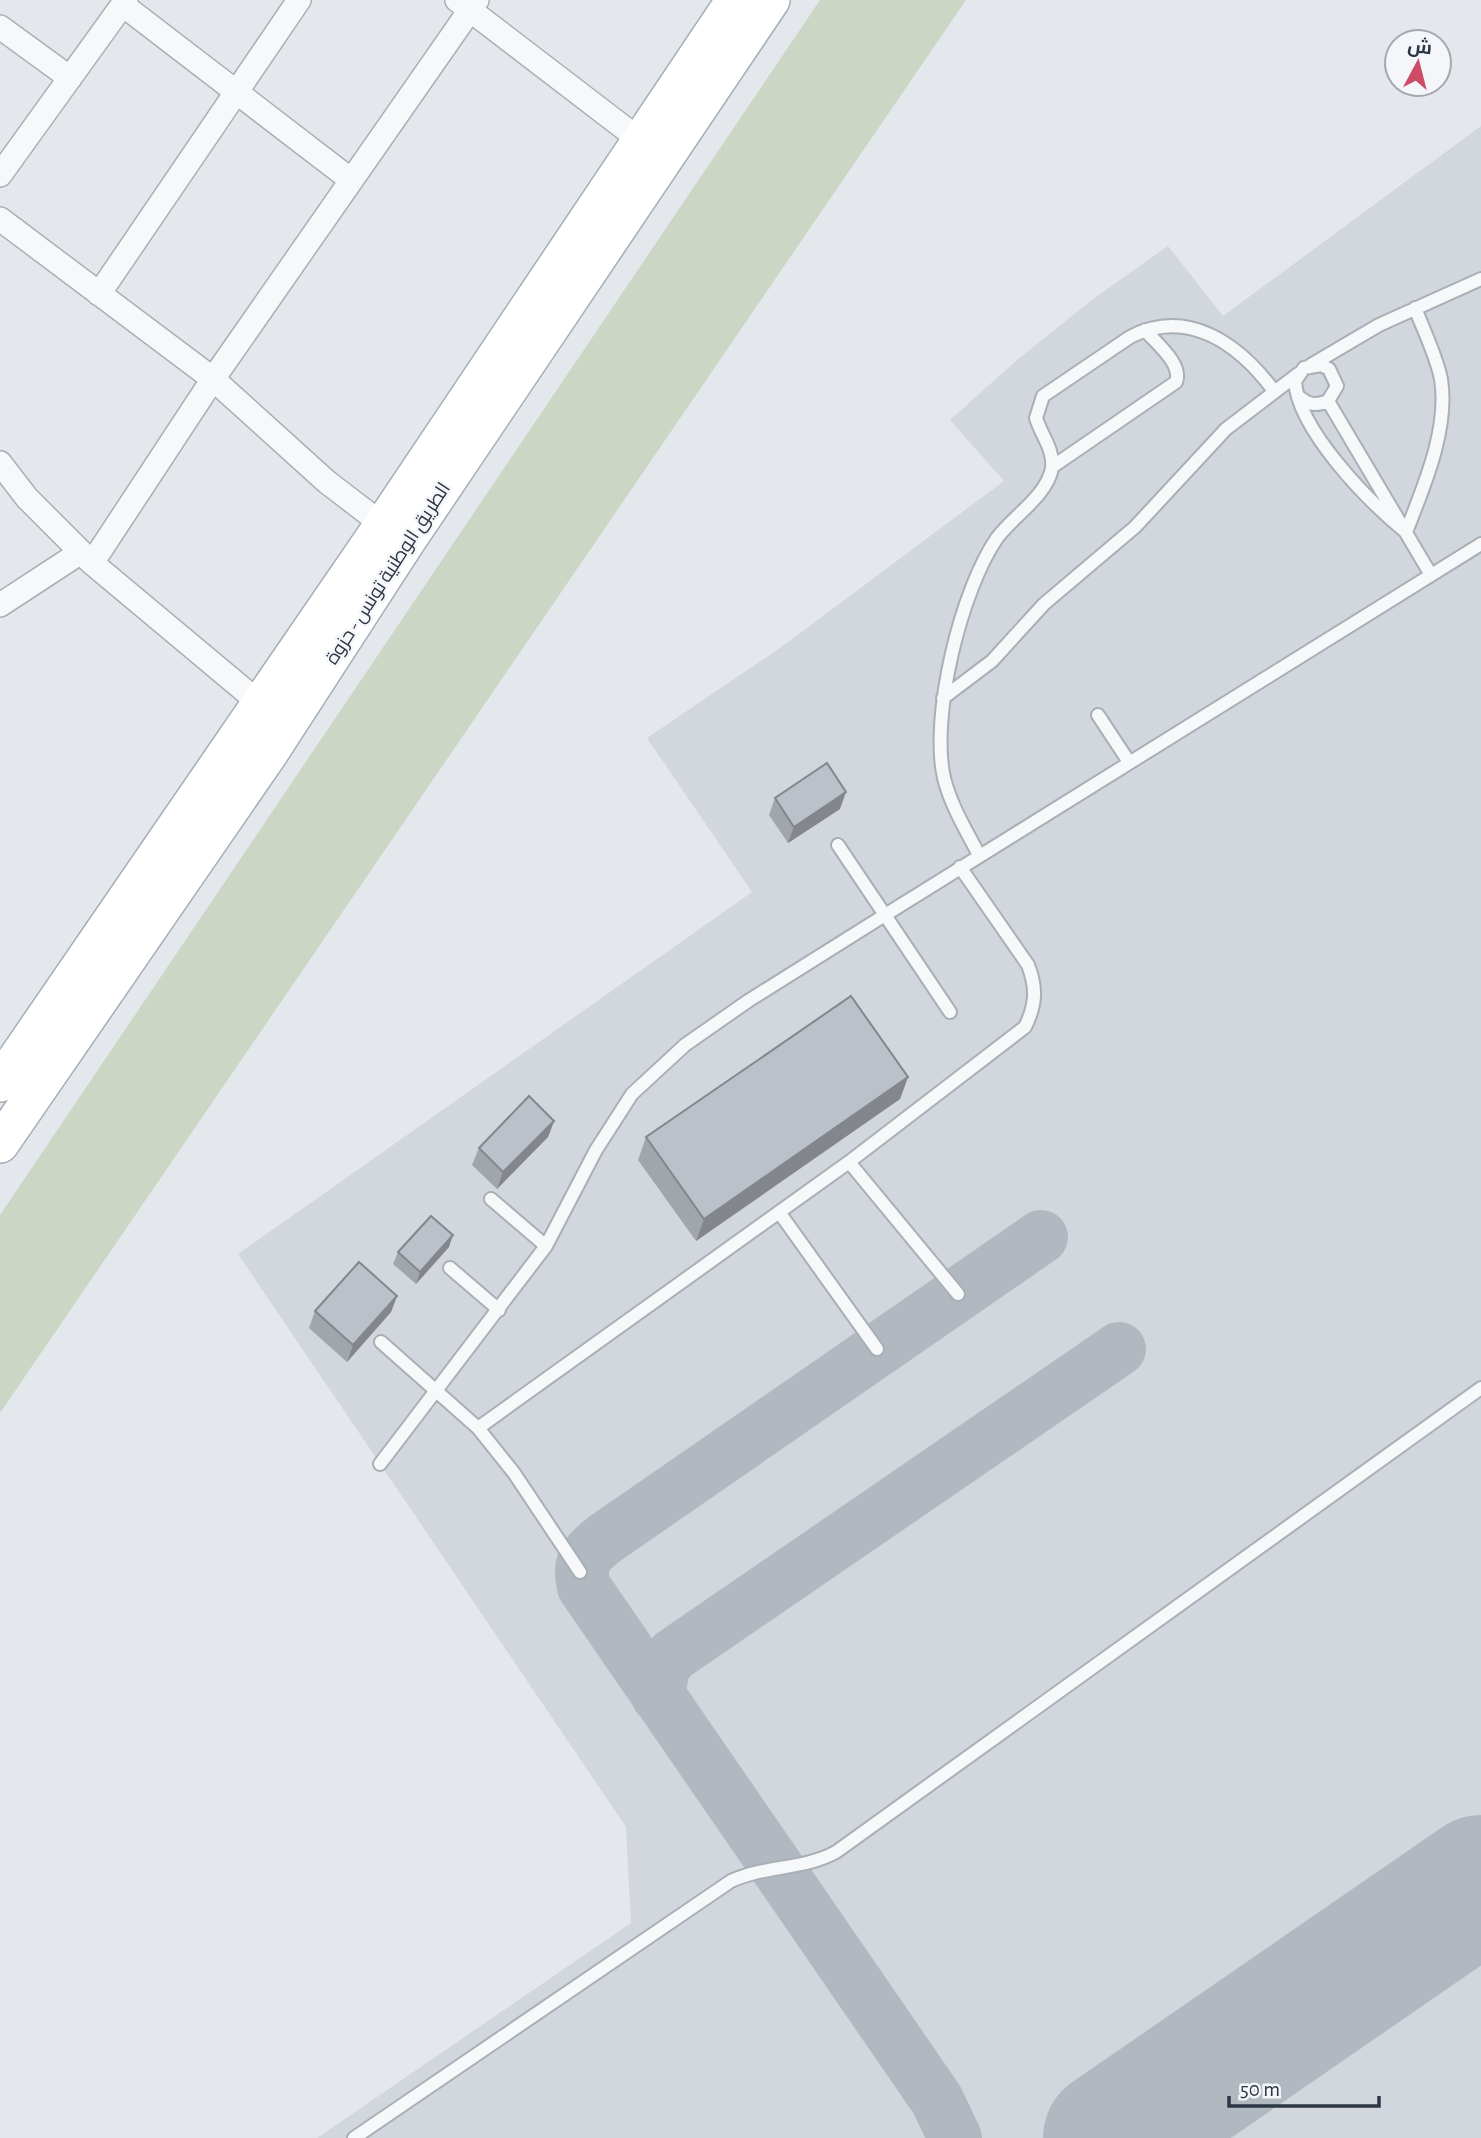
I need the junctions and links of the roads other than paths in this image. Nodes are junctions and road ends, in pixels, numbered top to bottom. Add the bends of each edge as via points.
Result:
1 (299, 0) edge
2 (735, 0) edge
3 (771, 0) edge
4 (125, 2) edge
5 (468, 3) edge
6 (0, 27) edge
7 (70, 78) junction
8 (236, 90) junction
9 (652, 149) junction
10 (0, 175) edge
11 (351, 180) junction
12 (0, 220) edge
13 (1481, 279) edge
14 (99, 294) junction
15 (1415, 308) junction
16 (1145, 330) junction
17 (1311, 365) junction
18 (1298, 374) junction
19 (213, 379) junction
20 (1274, 391) junction
21 (1299, 397) junction
22 (1328, 401) junction
23 (0, 463) edge
24 (1052, 467) junction
25 (1406, 531) junction
26 (394, 533) junction
27 (1481, 544) edge
28 (86, 557) junction
29 (1432, 575) junction
30 (0, 605) edge
31 (943, 698) junction
32 (274, 714) junction
33 (1098, 715) dead end
34 (1129, 762) junction
35 (838, 845) dead end
36 (979, 855) junction
37 (960, 867) junction
38 (885, 915) junction
39 (950, 1012) dead end
40 (0, 1083) edge
41 (0, 1144) edge
42 (849, 1162) junction
43 (491, 1199) dead end
44 (779, 1212) junction
45 (546, 1246) junction
46 (450, 1268) dead end
47 (958, 1294) dead end
48 (499, 1310) junction
49 (381, 1342) dead end
50 (877, 1349) dead end
51 (1481, 1388) edge
52 (438, 1390) junction
53 (478, 1427) junction
54 (380, 1464) dead end
55 (580, 1572) dead end
56 (354, 2138) edge

1 - 8 street
2 - 9 main road, الطريق الوطنية تونس - حزوة
3 - 9 main road, الطريق الوطنية تونس - حزوة
4 - 7 street
4 - 8 street
5 - 9 street
5 - 11 street
6 - 7 street
7 - 10 street
8 - 11 street
8 - 14 street
9 - 26 main road, الطريق الوطنية تونس - حزوة
11 - 19 street
12 - 14 street
13 - 15 lane
14 - 19 street
15 - 17 lane
15 - 25 lane via 1436,361 1442,396 1435,443
16 - 20 lane via 1178,325 1209,335 1239,353
16 - 24 lane via 1043,396 1036,418
16 - 24 lane via 1175,365 1176,382
17 - 18 lane
17 - 22 lane via 1329,369 1335,376 1337,386
18 - 20 lane
18 - 21 lane
19 - 26 street via 327,482
19 - 28 street
20 - 31 lane via 1204,451 1135,527 1044,604 992,661
21 - 22 lane via 1308,404
21 - 25 lane via 1343,471
22 - 25 lane
23 - 28 street via 27,498
24 - 31 lane via 1040,491 998,538 981,565 963,614
25 - 29 lane
26 - 32 main road, الطريق الوطنية تونس - حزوة
27 - 29 lane
28 - 30 street
28 - 32 street
29 - 34 lane
31 - 36 lane via 940,748 944,778
32 - 40 main road, الطريق الوطنية تونس - حزوة
32 - 41 main road, الطريق الوطنية تونس - حزوة
33 - 34 lane
34 - 36 lane
35 - 38 lane
36 - 37 lane
37 - 38 lane
37 - 42 lane via 1028,965 1034,980 1032,1012 1026,1027 1014,1038
38 - 39 lane
38 - 45 lane via 716,1022 632,1094
42 - 44 lane
42 - 47 lane
43 - 45 lane
44 - 50 lane
44 - 53 lane
45 - 48 lane
46 - 48 lane
48 - 52 lane
49 - 52 lane
51 - 56 lane via 836,1852 806,1864 761,1869 732,1881
52 - 53 lane
52 - 54 lane
53 - 55 lane

